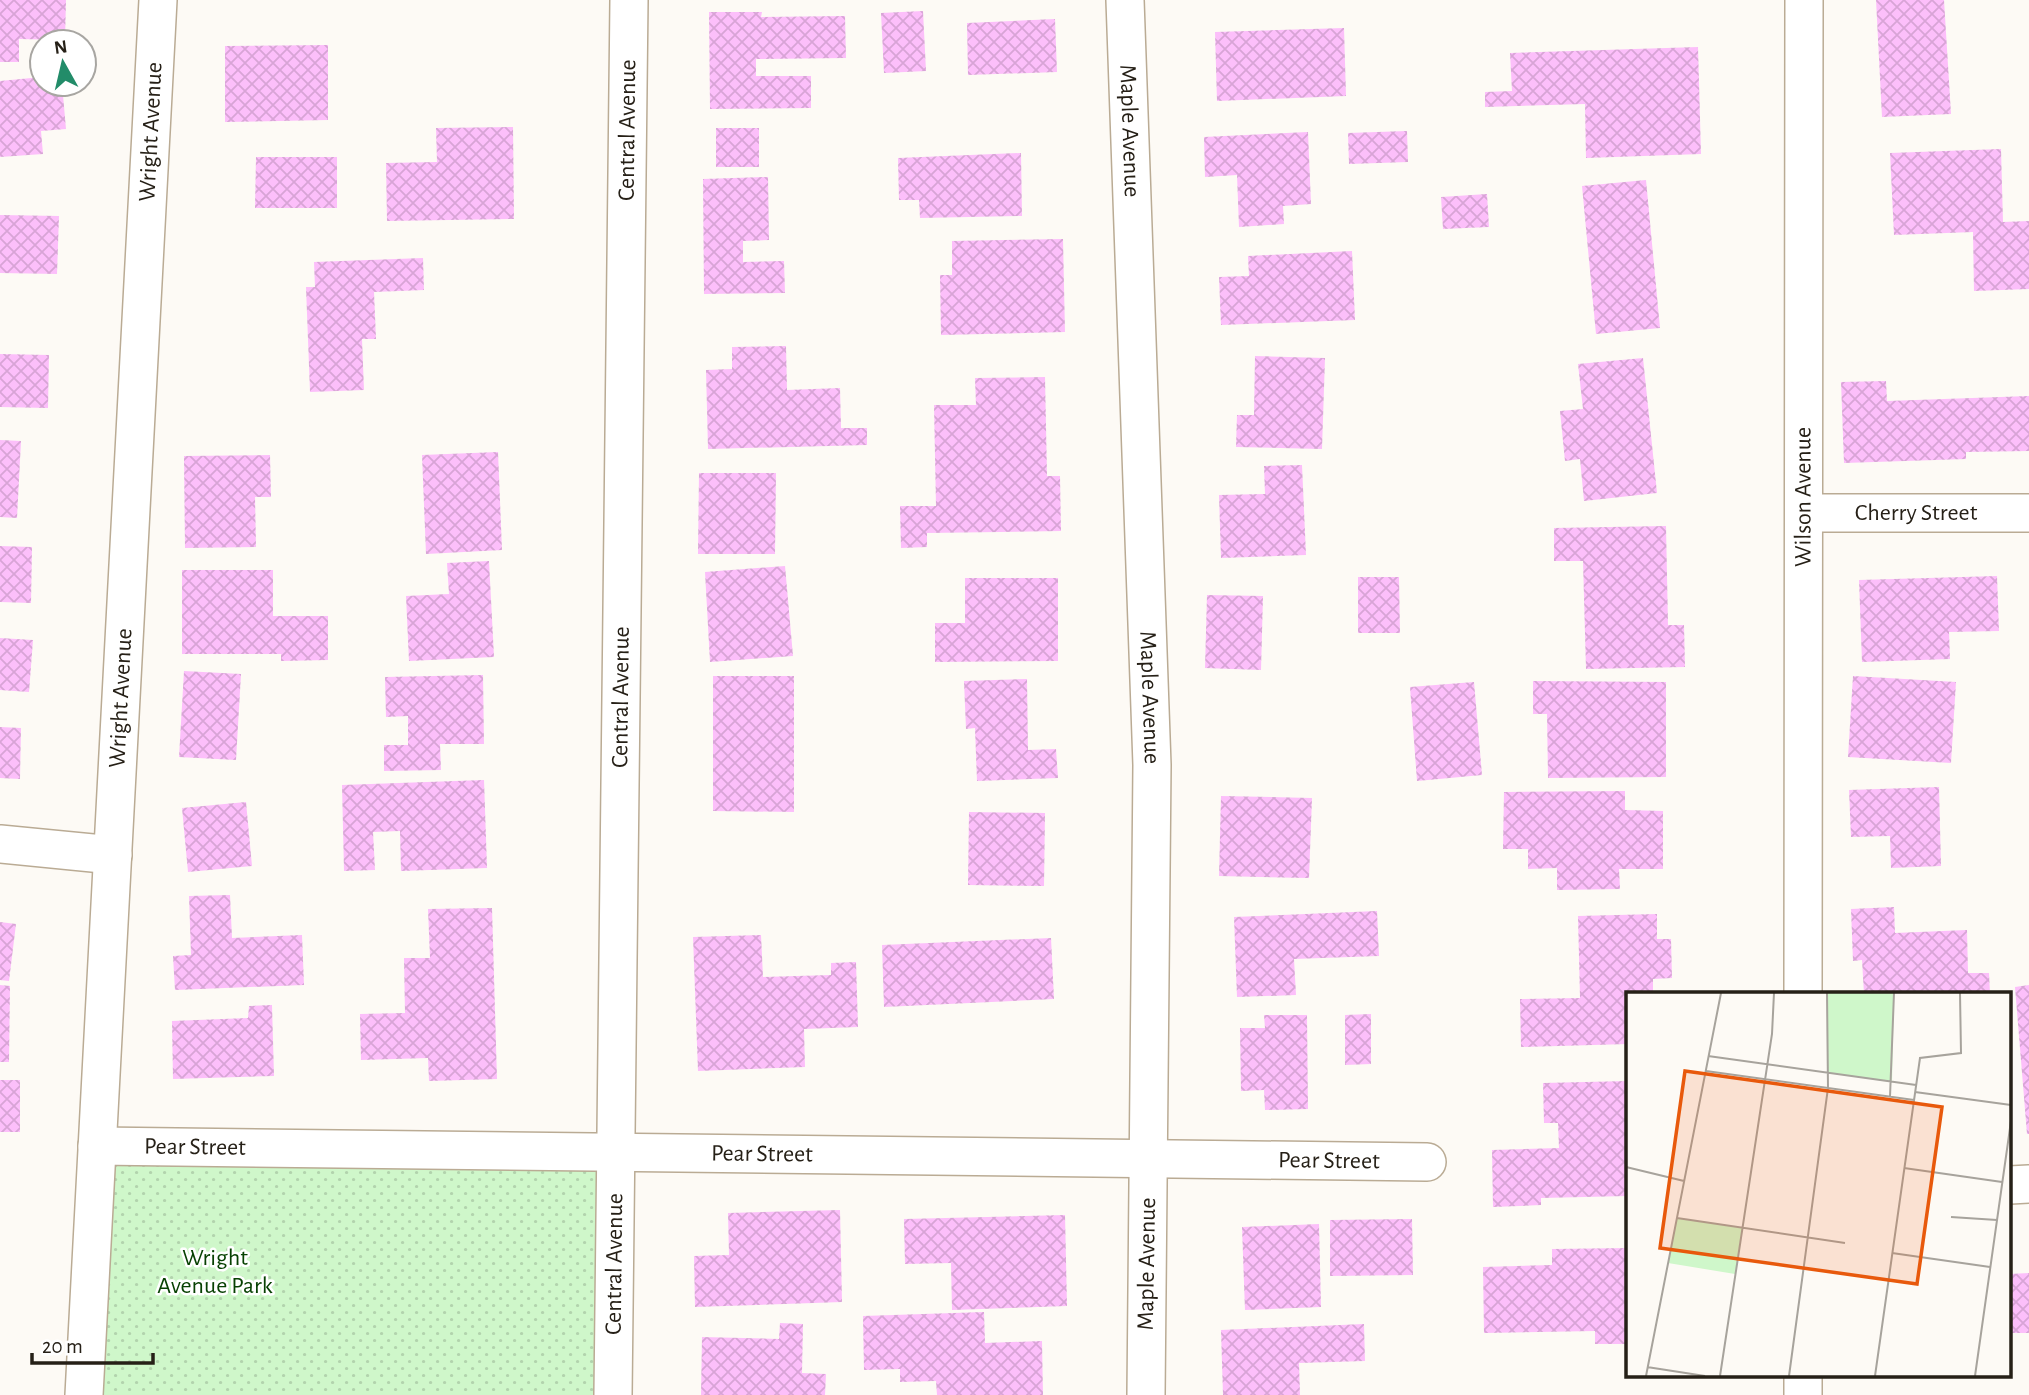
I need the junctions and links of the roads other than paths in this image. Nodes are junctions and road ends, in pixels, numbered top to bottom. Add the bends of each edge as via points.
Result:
1 (159, 0) edge
2 (629, 0) edge
3 (1125, 0) edge
4 (1804, 0) edge
5 (1804, 513) junction
6 (2029, 513) edge
7 (0, 844) edge
8 (113, 855) junction
9 (1803, 992) edge
10 (97, 1146) junction
11 (615, 1152) junction
12 (1148, 1159) junction
13 (1427, 1162) dead end
14 (2029, 1184) edge
15 (2011, 1185) edge
16 (83, 1395) edge
17 (613, 1395) edge
18 (1146, 1395) edge

1 - 8 street, Wright Avenue
2 - 11 street, Central Avenue
3 - 12 street, Maple Avenue via 1152,765
4 - 5 street, Wilson Avenue
5 - 6 street, Cherry Street
5 - 9 street, Wilson Avenue
7 - 8 street
8 - 10 street, Wright Avenue
10 - 11 street, Pear Street
10 - 16 street, Wright Avenue
11 - 12 street, Pear Street
11 - 17 street, Central Avenue
12 - 13 street, Pear Street
12 - 18 street, Maple Avenue
14 - 15 street

